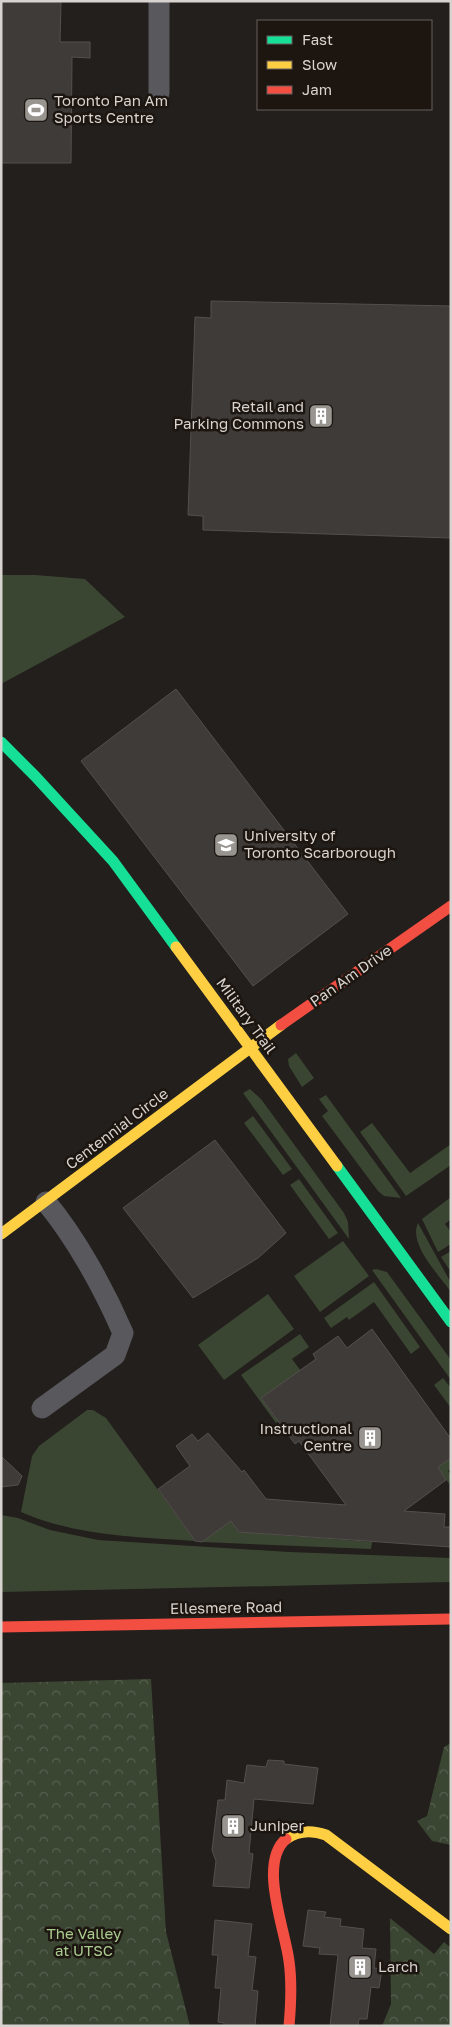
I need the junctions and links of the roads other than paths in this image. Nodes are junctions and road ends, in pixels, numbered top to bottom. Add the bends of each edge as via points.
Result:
1 (159, 1) edge
2 (158, 92) dead end
3 (1, 742) edge
4 (451, 906) edge
5 (250, 1047) junction
6 (46, 1202) junction
7 (1, 1234) edge
8 (451, 1322) edge
9 (42, 1408) dead end
10 (451, 1619) edge
11 (1, 1627) edge
12 (451, 1929) edge
13 (289, 2026) edge

1 - 2 street
3 - 5 street, Military Trail via 113,861
4 - 5 street, Pan Am Drive
5 - 6 street, Centennial Circle
5 - 8 street, Military Trail
6 - 7 street, Centennial Circle
6 - 9 street via 62,1221 123,1333 115,1355
10 - 11 street, Ellesmere Road
12 - 13 street via 324,1834 307,1831 290,1836 277,1850 273,1870 289,1960

